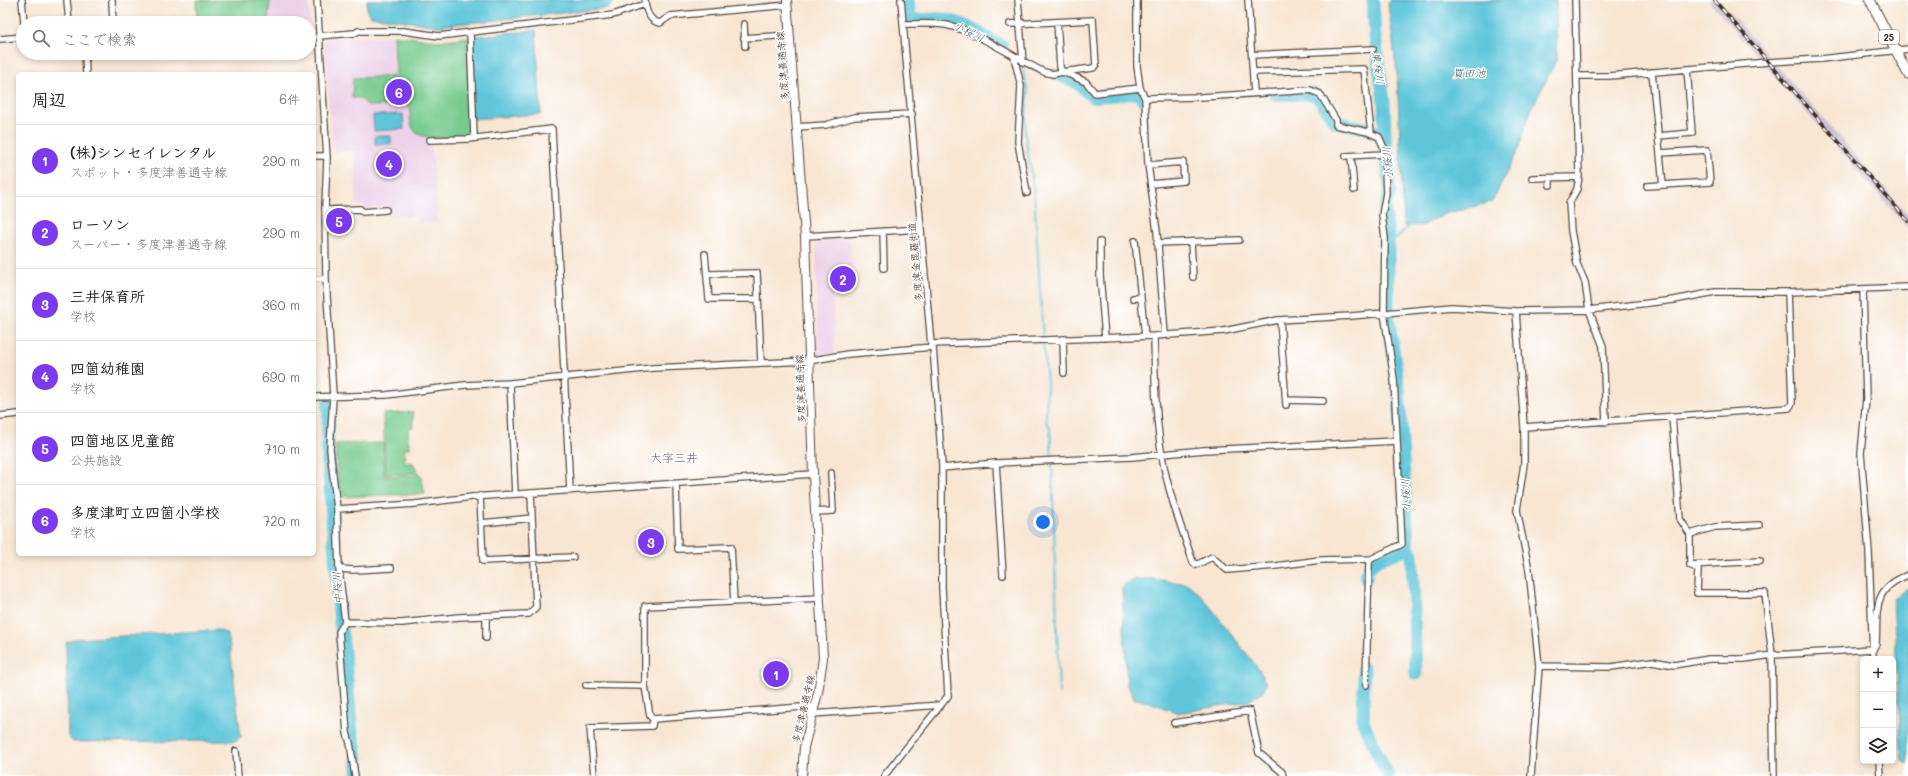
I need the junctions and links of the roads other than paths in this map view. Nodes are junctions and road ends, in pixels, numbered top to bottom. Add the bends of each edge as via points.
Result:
1 (22, 0) edge
2 (67, 0) edge
3 (112, 0) edge
4 (318, 0) edge
5 (901, 0) edge
6 (1018, 0) edge
7 (1137, 0) edge
8 (1248, 0) edge
9 (1575, 0) edge
10 (1870, 0) edge
11 (645, 2) edge
12 (787, 2) edge
13 (23, 16) edge
14 (68, 16) edge
15 (113, 16) edge
16 (1057, 22) junction
17 (744, 24) dead end
18 (903, 24) junction
19 (1010, 24) dead end
20 (1020, 24) junction
21 (470, 32) junction
22 (790, 35) junction
23 (318, 36) junction
24 (16, 38) edge
25 (744, 38) junction
26 (0, 39) edge
27 (745, 46) dead end
28 (1373, 49) dead end
29 (1908, 49) edge
30 (1895, 50) junction
31 (1252, 55) junction
32 (1014, 57) junction
33 (85, 60) edge
34 (1023, 62) junction
35 (1687, 69) junction
36 (86, 72) edge
37 (1062, 72) junction
38 (1253, 72) junction
39 (1652, 72) junction
40 (1908, 74) edge
41 (1578, 76) junction
42 (1140, 88) junction
43 (1254, 93) junction
44 (1145, 98) junction
45 (912, 114) junction
46 (797, 127) junction
47 (1371, 131) junction
48 (1658, 136) junction
49 (474, 137) junction
50 (430, 140) dead end
51 (1660, 153) junction
52 (1384, 154) junction
53 (316, 156) edge
54 (327, 156) junction
55 (1149, 165) junction
56 (1579, 177) junction
57 (1532, 178) dead end
58 (1550, 178) junction
59 (1151, 184) junction
60 (1550, 185) dead end
61 (1663, 185) junction
62 (1648, 186) dead end
63 (1354, 190) dead end
64 (1027, 193) dead end
65 (326, 210) junction
66 (386, 210) dead end
67 (921, 229) junction
68 (883, 232) junction
69 (805, 236) junction
70 (1239, 240) dead end
71 (1136, 241) dead end
72 (1100, 242) dead end
73 (1191, 242) junction
74 (1157, 243) junction
75 (705, 254) dead end
76 (884, 268) dead end
77 (707, 274) junction
78 (1193, 277) dead end
79 (316, 279) edge
80 (326, 279) junction
81 (1908, 288) edge
82 (1863, 289) junction
83 (1788, 292) junction
84 (758, 298) junction
85 (1133, 298) dead end
86 (1141, 298) junction
87 (1589, 310) junction
88 (1516, 311) junction
89 (1384, 313) junction
90 (1280, 320) junction
91 (1165, 334) junction
92 (1145, 336) junction
93 (1154, 336) junction
94 (1105, 338) junction
95 (1063, 339) junction
96 (932, 345) junction
97 (808, 361) junction
98 (761, 362) junction
99 (1064, 373) dead end
100 (564, 376) junction
101 (510, 382) junction
102 (333, 396) junction
103 (316, 397) edge
104 (1323, 401) dead end
105 (16, 414) edge
106 (0, 416) edge
107 (1672, 416) junction
108 (1606, 422) junction
109 (1524, 427) junction
110 (1397, 441) junction
111 (1161, 455) junction
112 (996, 463) junction
113 (942, 468) junction
114 (831, 473) dead end
115 (813, 474) junction
116 (676, 484) junction
117 (570, 491) junction
118 (531, 493) junction
119 (515, 494) junction
120 (480, 496) junction
121 (337, 509) junction
122 (815, 512) junction
123 (532, 518) junction
124 (482, 523) junction
125 (1759, 525) dead end
126 (1690, 534) junction
127 (573, 557) dead end
128 (534, 559) junction
129 (1370, 560) junction
130 (1760, 561) dead end
131 (1690, 565) junction
132 (391, 568) dead end
133 (339, 569) junction
134 (1003, 575) dead end
135 (1908, 575) edge
136 (820, 598) junction
137 (734, 602) junction
138 (486, 616) junction
139 (344, 623) junction
140 (486, 638) dead end
141 (1873, 649) junction
142 (1772, 655) junction
143 (1873, 656) edge
144 (1539, 666) junction
145 (586, 685) dead end
146 (1366, 685) dead end
147 (645, 686) junction
148 (942, 705) junction
149 (813, 710) junction
150 (652, 719) junction
151 (1174, 724) dead end
152 (236, 751) dead end
153 (1880, 764) edge
154 (238, 776) edge
155 (355, 776) edge
156 (594, 776) edge
157 (802, 776) edge
158 (884, 776) edge
159 (1283, 776) edge
160 (1531, 776) edge
161 (1774, 776) edge
162 (1880, 776) edge

1 - 13 street
2 - 14 street
3 - 15 street
4 - 23 street
5 - 18 street, 多度津金毘羅街道
6 - 20 street
7 - 42 street via 1137,66
8 - 31 street
9 - 41 street
10 - 30 main road, 25
11 - 12 street via 650,17 660,23 670,16
11 - 21 street via 613,15
12 - 22 main road, 多度津善通寺線
16 - 20 street
16 - 37 street
16 - 37 street via 1094,20 1096,66
17 - 25 street
18 - 32 street via 947,25 973,34
18 - 45 street, 多度津金毘羅街道
19 - 20 street
20 - 34 street
21 - 23 street via 439,36 404,31 358,31
21 - 49 street
22 - 25 street
22 - 46 main road, 多度津善通寺線
23 - 54 street
24 - 26 street
25 - 27 street
28 - 31 street
29 - 30 street
30 - 35 street via 1821,59
30 - 40 main road, 25
31 - 38 street
32 - 34 street
32 - 64 street via 1021,86 1018,142
33 - 36 street
34 - 37 street via 1044,72
35 - 39 street
35 - 48 street via 1692,133
37 - 42 street via 1086,82 1095,93
38 - 43 street
38 - 47 street via 1364,69
39 - 41 street
39 - 48 street
41 - 56 street
42 - 44 street
43 - 44 street
43 - 47 street via 1310,90 1320,94 1336,123
44 - 55 street
45 - 46 street via 854,117 826,125
45 - 67 street, 多度津金毘羅街道
46 - 69 main road, 多度津善通寺線
47 - 52 street via 1379,137
48 - 51 street
49 - 50 street
49 - 100 street via 552,129
51 - 61 street
51 - 61 street via 1707,150 1710,182
52 - 63 street via 1349,156
52 - 89 street
53 - 54 street
54 - 65 street
55 - 59 street
55 - 59 street via 1183,162 1184,181
56 - 58 street
56 - 87 street via 1577,189 1569,203 1571,231 1577,264 1585,282
57 - 58 street
58 - 60 street
59 - 74 street
61 - 62 street
65 - 66 street
65 - 80 street
67 - 68 street
67 - 96 street, 多度津金毘羅街道
68 - 69 street
68 - 76 street
69 - 97 main road, 多度津善通寺線
70 - 73 street
71 - 86 street via 1134,259
72 - 94 street
73 - 74 street
73 - 78 street
74 - 91 street
75 - 77 street
77 - 84 street via 710,299
77 - 84 street via 757,273
79 - 80 street
80 - 102 street
81 - 82 street
82 - 83 street
82 - 141 street via 1866,399 1861,453
83 - 87 street via 1715,292 1674,300
83 - 107 street via 1792,403 1788,408
84 - 98 street
85 - 86 street
86 - 92 street
87 - 88 street
87 - 108 street via 1603,346
88 - 89 street via 1452,307
88 - 109 street
89 - 90 street
89 - 110 street via 1394,379
90 - 91 street via 1224,331
90 - 104 street via 1286,403
91 - 93 street
92 - 93 street
92 - 94 street
93 - 111 street
94 - 95 street
95 - 96 street
95 - 99 street
96 - 97 street
96 - 113 street, 多度津金毘羅街道
97 - 98 street
97 - 115 main road, 多度津善通寺線
98 - 100 street
100 - 101 street
100 - 117 street
101 - 102 street via 386,395
101 - 119 street
102 - 103 street
102 - 121 street via 330,449
105 - 106 street
107 - 108 street
107 - 126 street via 1680,519
108 - 109 street
109 - 144 street via 1524,464 1517,510 1529,570
110 - 111 street via 1204,450
110 - 129 street via 1402,544
111 - 112 street
111 - 129 street via 1171,498 1196,565 1212,557 1227,570 1320,560
112 - 113 street
112 - 134 street
113 - 148 street, 多度津金毘羅街道 via 942,588 948,696
114 - 122 street via 833,511
115 - 116 street
115 - 122 main road, 多度津善通寺線
116 - 117 street
116 - 137 street via 678,549 731,547
117 - 118 street
118 - 119 street
118 - 123 street
119 - 120 street
120 - 121 street via 415,504
120 - 124 street
121 - 133 street
122 - 136 main road, 多度津善通寺線
123 - 124 street
123 - 128 street
124 - 128 street via 483,561
125 - 126 street via 1715,527
126 - 131 street
127 - 128 street
128 - 138 street via 536,607 533,612
129 - 146 street
130 - 131 street
131 - 142 street via 1698,569 1697,593 1765,593
132 - 133 street
133 - 139 street
135 - 141 street via 1889,584 1879,599 1876,644
136 - 137 street
136 - 149 main road, 多度津善通寺線 via 823,658
137 - 147 street via 645,606
138 - 139 street via 402,623
138 - 140 street
139 - 155 street via 338,632 347,733
141 - 142 street
141 - 143 street
142 - 144 street via 1744,659 1709,659 1674,665 1652,661 1611,667
142 - 161 street
144 - 160 street
145 - 147 street
147 - 150 street
148 - 149 street
148 - 158 street
149 - 150 street
149 - 157 main road, 多度津善通寺線 via 804,747
150 - 156 street via 652,726 590,728
151 - 159 street via 1250,711 1259,753 1282,772
152 - 154 street
153 - 162 street

